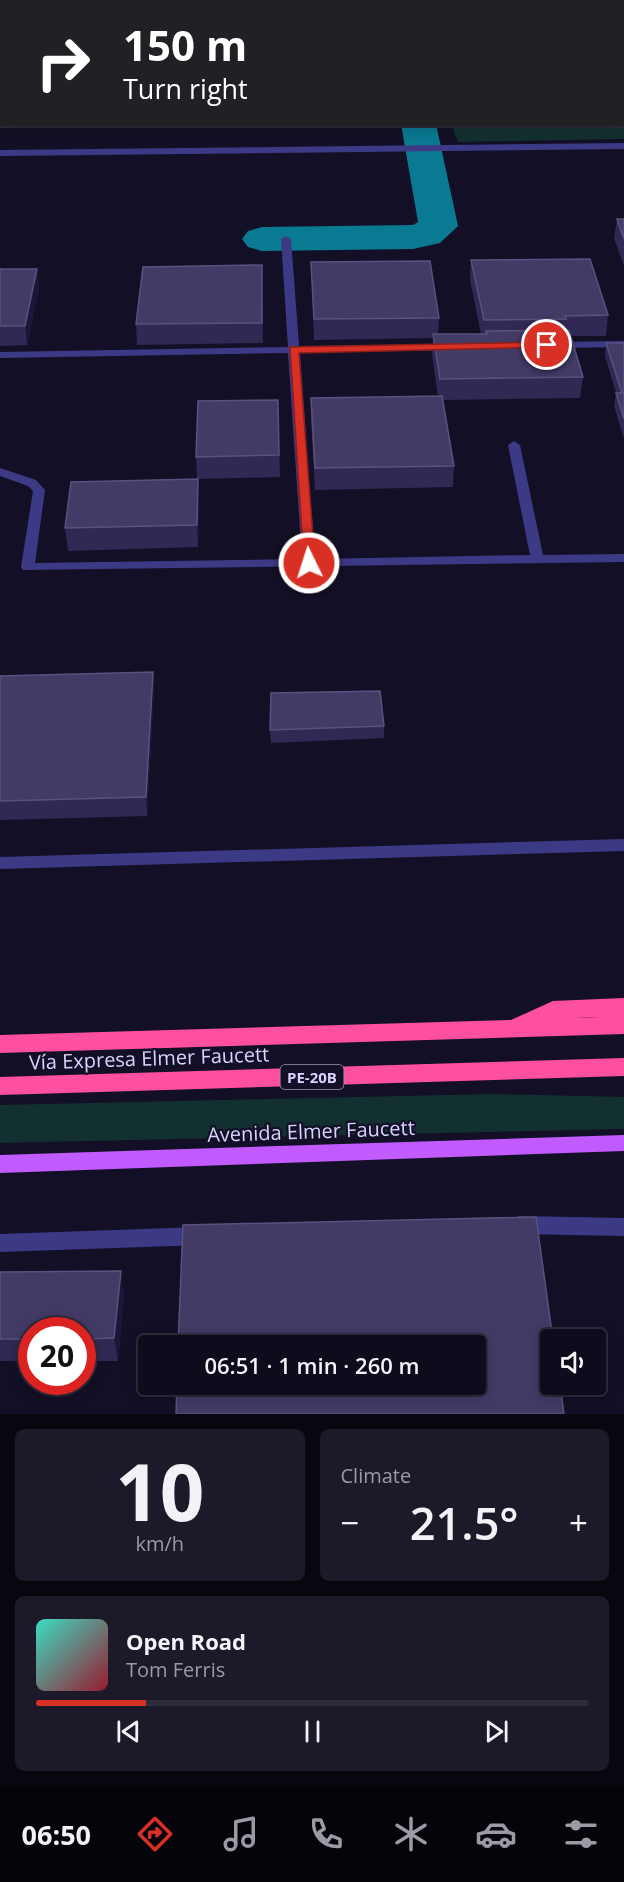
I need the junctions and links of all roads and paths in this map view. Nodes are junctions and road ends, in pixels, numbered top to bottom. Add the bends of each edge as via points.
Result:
1 (624, 146) edge
2 (0, 153) edge
3 (286, 239) dead end
4 (624, 344) edge
5 (547, 345) edge
6 (467, 346) edge
7 (294, 350) junction
8 (0, 355) edge
9 (514, 445) dead end
10 (0, 472) edge
11 (624, 558) edge
12 (537, 559) junction
13 (309, 563) junction
14 (624, 845) edge
15 (0, 863) edge
16 (624, 1007) edge
17 (624, 1025) edge
18 (506, 1028) junction
19 (0, 1044) edge
20 (624, 1067) edge
21 (0, 1086) edge
22 (624, 1143) edge
23 (0, 1164) edge
24 (497, 1225) edge
25 (624, 1227) edge
26 (225, 1235) edge
27 (0, 1243) edge

1 - 2 lane
3 - 7 lane
4 - 5 lane
6 - 7 lane
7 - 8 lane
7 - 13 lane
9 - 12 lane
10 - 13 lane via 32,483 39,490 28,567
11 - 12 lane
12 - 13 lane
14 - 15 lane
16 - 18 highway via 553,1010
17 - 18 highway, Vía Expresa Elmer Faucett
18 - 19 highway, Vía Expresa Elmer Faucett
20 - 21 highway, Vía Expresa Elmer Faucett / PE-20B
22 - 23 main road, Avenida Elmer Faucett
24 - 25 lane
26 - 27 lane

